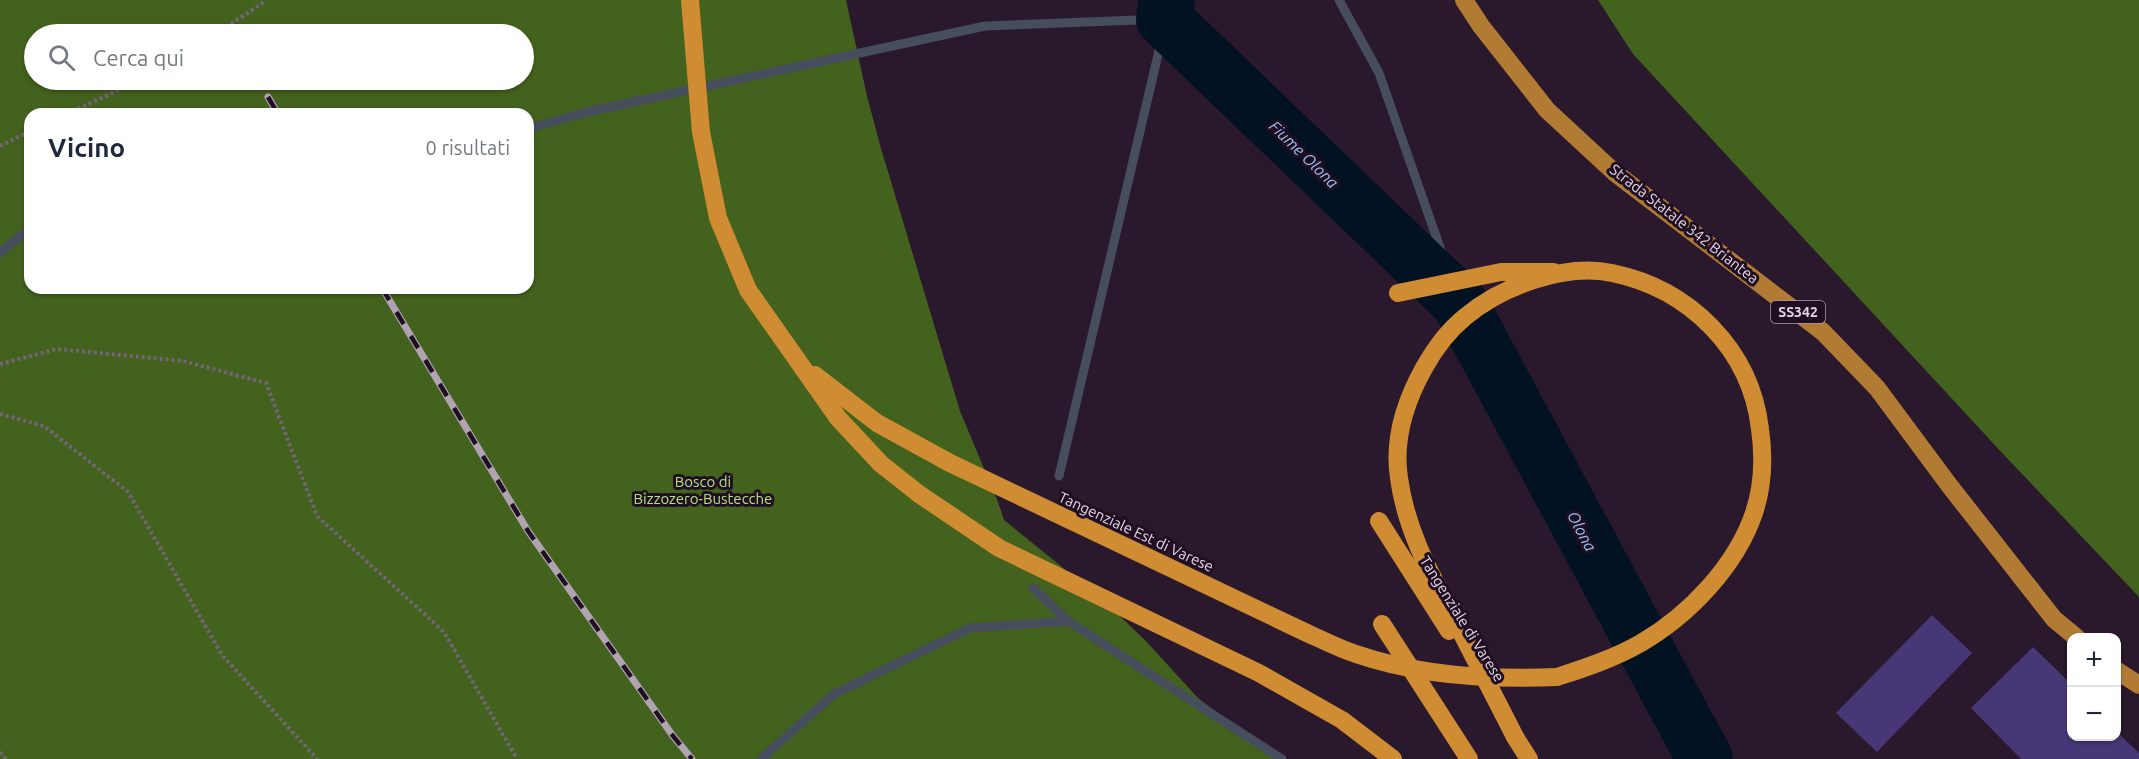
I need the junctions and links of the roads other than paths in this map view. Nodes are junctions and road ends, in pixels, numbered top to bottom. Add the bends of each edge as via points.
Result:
1 (688, 0) edge
2 (696, 0) edge
3 (1464, 0) edge
4 (691, 23) junction
5 (1570, 272) junction
6 (1398, 293) dead end
7 (796, 361) junction
8 (1379, 521) dead end
9 (1382, 624) dead end
10 (2071, 633) edge
11 (2121, 673) edge
12 (2139, 685) edge
13 (1515, 737) junction
14 (1393, 759) edge
15 (1469, 759) edge
16 (1529, 759) edge

1 - 4 highway
2 - 4 highway
3 - 10 main road, Strada Statale 342 Briantea / SS342 via 1547,110 1614,172 1823,332 1877,388 2054,619
4 - 7 highway, Tangenziale Est di Varese via 701,132 718,218 748,290
5 - 6 highway, bridge via 1501,272
5 - 7 highway, Tangenziale Est di Varese, bridge via 1610,272 1644,282 1679,299 1713,327 1742,366 1753,391 1759,415 1762,475 1758,502 1740,546 1688,608 1640,644 1557,677 1459,675 1356,654 950,463 877,423
5 - 13 highway, Tangenziale Est di Varese, bridge via 1521,285 1464,317 1431,356 1416,382 1398,441 1400,487 1416,545
7 - 14 highway, Tangenziale Est di Varese via 838,418 881,464 999,548 1259,674 1342,720
8 - 13 highway, Tangenziale di Varese, bridge
9 - 15 highway, bridge
11 - 12 main road
13 - 16 highway, Tangenziale Est di Varese

